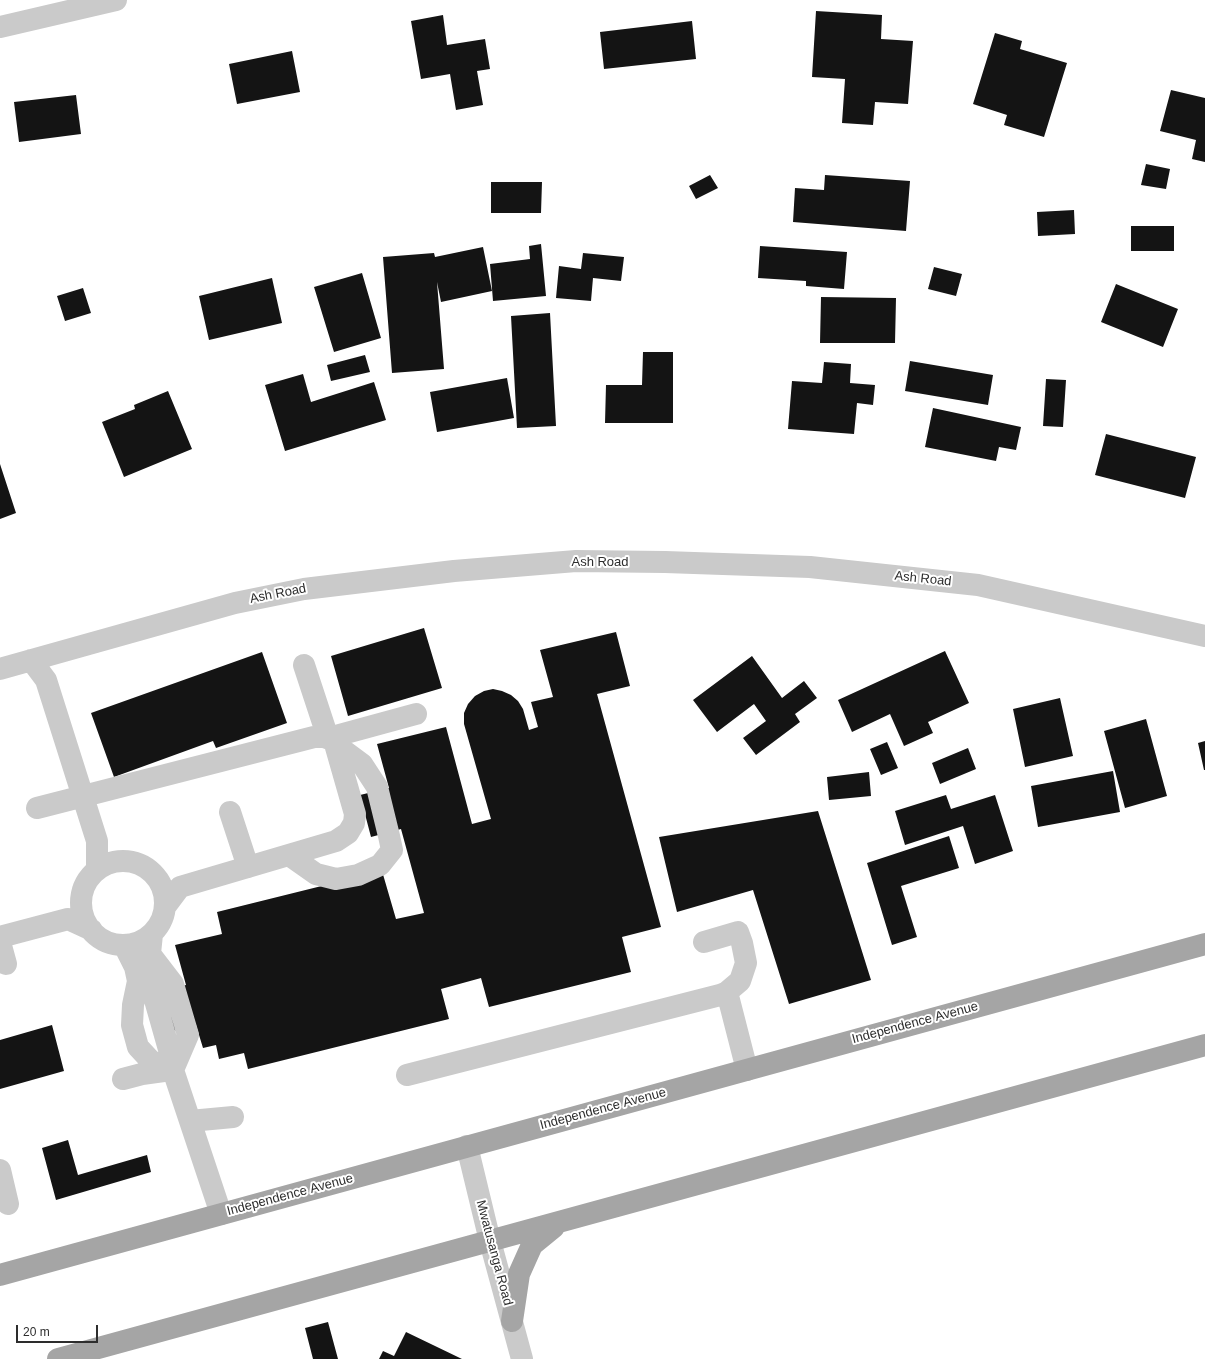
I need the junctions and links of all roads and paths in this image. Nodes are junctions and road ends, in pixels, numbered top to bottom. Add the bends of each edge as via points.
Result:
1 (116, 0) edge
2 (0, 27) edge
3 (1205, 636) edge
4 (60, 652) junction
5 (31, 660) junction
6 (304, 665) dead end
7 (0, 669) edge
8 (416, 714) dead end
9 (332, 741) junction
10 (89, 795) junction
11 (37, 808) dead end
12 (230, 812) dead end
13 (289, 855) junction
14 (124, 860) junction
15 (248, 867) junction
16 (97, 868) junction
17 (82, 901) junction
18 (165, 907) junction
19 (68, 919) junction
20 (92, 930) junction
21 (0, 937) edge
22 (0, 942) edge
23 (704, 942) dead end
24 (151, 944) junction
25 (1205, 944) edge
26 (124, 945) junction
27 (6, 964) dead end
28 (727, 992) junction
29 (1205, 1045) edge
30 (142, 1051) junction
31 (173, 1070) junction
32 (747, 1070) junction
33 (407, 1075) dead end
34 (233, 1117) dead end
35 (190, 1121) junction
36 (467, 1146) junction
37 (0, 1170) edge
38 (8, 1204) dead end
39 (221, 1214) junction
40 (562, 1221) junction
41 (490, 1241) junction
42 (0, 1275) edge
43 (512, 1321) junction
44 (58, 1359) edge
45 (522, 1359) edge

1 - 2 street
3 - 4 street, Ash Road via 978,585 810,567 576,561 454,571 304,589 235,603
4 - 5 street, Ash Road
4 - 10 street via 58,672
5 - 7 street, Ash Road
5 - 10 street via 46,680
6 - 9 street
8 - 9 street
9 - 10 street via 321,736 314,737
9 - 13 street via 355,814 354,822 348,833 336,841
9 - 13 street via 362,764 377,787 392,850 380,865 358,875 336,879 316,874
10 - 11 street
10 - 14 street via 108,836
10 - 16 street via 97,841
12 - 15 street
13 - 15 street
14 - 16 street via 110,862
14 - 18 street via 135,862 155,875 165,895
15 - 18 street via 180,887
16 - 17 street via 83,888
17 - 19 street
17 - 20 street via 82,911
18 - 24 street via 164,917
19 - 20 street
19 - 21 street
20 - 26 street via 102,939
22 - 27 street
23 - 28 street via 738,932 746,963 740,981
24 - 26 street via 148,938
24 - 31 street via 173,984 188,1034
25 - 32 main road, Independence Avenue
26 - 30 street via 135,967 138,981 132,1025 138,1047
28 - 32 street
28 - 33 street
29 - 40 main road
30 - 31 street via 151,1061
30 - 31 street via 123,1080 142,1074
31 - 35 street
32 - 36 main road, Independence Avenue
34 - 35 street
35 - 39 street
36 - 39 main road, Independence Avenue
36 - 41 street, Mwatusanga Road
37 - 38 street
39 - 42 main road, Independence Avenue
40 - 41 main road
40 - 43 main road via 532,1245 520,1274
41 - 43 street, Mwatusanga Road
41 - 44 main road
43 - 45 street, Mwatusanga Road

